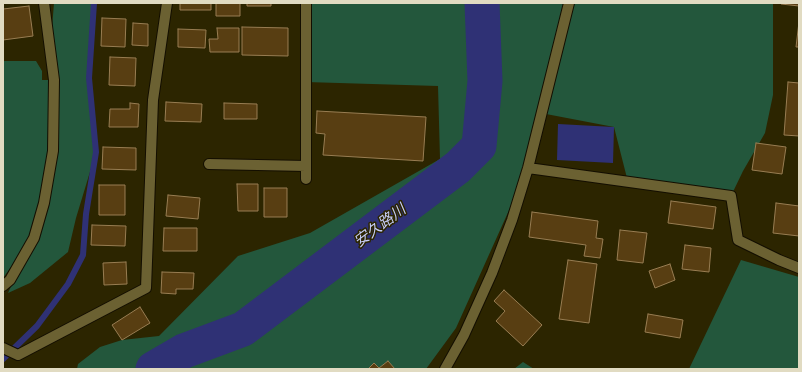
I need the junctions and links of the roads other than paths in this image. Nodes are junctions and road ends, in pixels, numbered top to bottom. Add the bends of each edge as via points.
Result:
1 (44, 3) edge
2 (167, 3) edge
3 (306, 3) edge
4 (569, 3) edge
5 (208, 164) dead end
6 (306, 166) junction
7 (528, 168) junction
8 (306, 179) dead end
9 (799, 268) edge
10 (3, 286) edge
11 (3, 348) edge
12 (445, 369) edge

1 - 10 street via 54,80 53,151 44,203 34,238 10,280
2 - 11 street via 153,100 146,288 18,355
3 - 6 street
4 - 7 street
5 - 6 street
6 - 8 street
7 - 9 street via 731,196 738,240
7 - 12 street via 492,273 464,335

